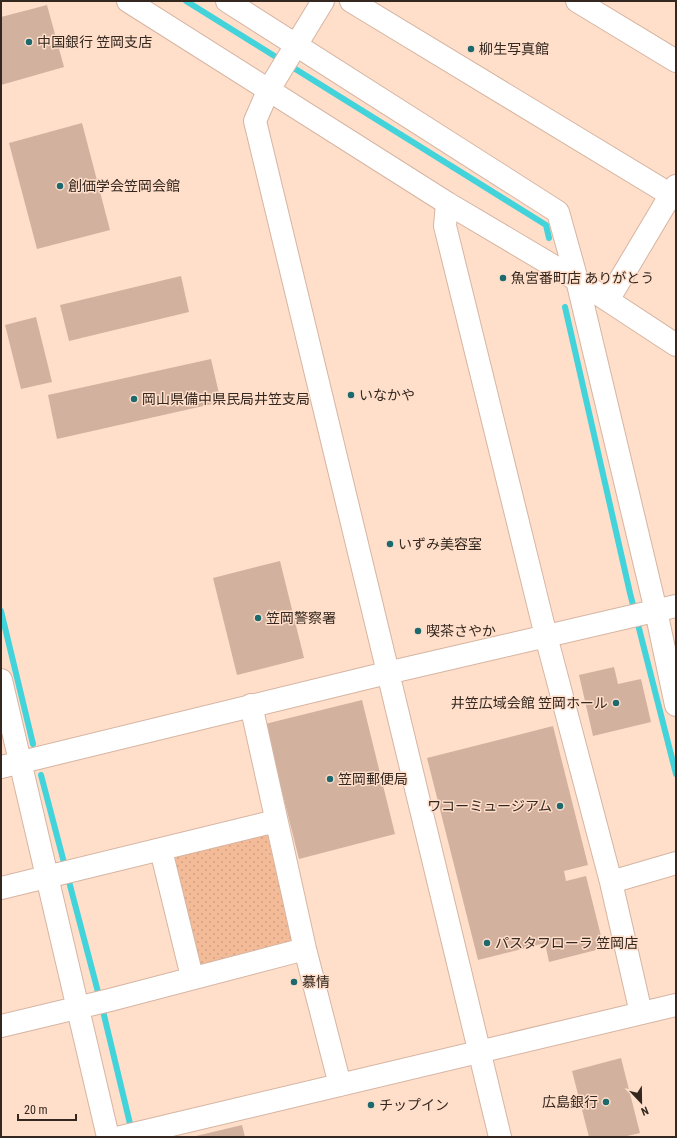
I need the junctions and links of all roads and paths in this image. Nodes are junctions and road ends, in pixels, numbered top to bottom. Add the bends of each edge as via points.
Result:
1 (128, 1) edge
2 (227, 1) edge
3 (323, 1) edge
4 (351, 1) edge
5 (577, 1) edge
6 (289, 55) junction
7 (676, 61) edge
8 (268, 91) junction
9 (673, 191) edge
10 (447, 203) junction
11 (577, 280) junction
12 (608, 300) junction
13 (676, 345) edge
14 (651, 612) edge
15 (546, 636) junction
16 (387, 673) junction
17 (1, 680) edge
18 (251, 705) junction
19 (676, 705) edge
20 (11, 764) edge
21 (276, 821) junction
22 (161, 850) junction
23 (676, 863) edge
24 (60, 874) junction
25 (611, 882) junction
26 (1, 888) edge
27 (305, 949) junction
28 (192, 977) junction
29 (94, 1004) junction
30 (676, 1005) edge
31 (641, 1013) junction
32 (1, 1026) edge
33 (481, 1053) junction
34 (340, 1084) junction
35 (131, 1134) edge
36 (108, 1137) edge
37 (500, 1137) edge

1 - 8 street
2 - 6 street
3 - 6 street
4 - 9 street
5 - 7 street
6 - 8 street
6 - 11 street via 558,212
8 - 10 street
8 - 16 street via 254,121
9 - 12 street
10 - 11 street
10 - 15 street via 445,226
11 - 12 street
11 - 14 street
12 - 13 street
14 - 15 street
14 - 19 street
15 - 16 street
15 - 25 street
16 - 18 street
16 - 33 street
17 - 20 street
18 - 20 street
18 - 21 street
20 - 24 street
21 - 22 street
21 - 27 street
22 - 24 street
22 - 28 street
23 - 25 street
24 - 26 street
24 - 29 street
25 - 31 street
27 - 28 street
27 - 34 street
28 - 29 street
29 - 32 street
29 - 36 street
30 - 31 street
31 - 33 street
33 - 34 street
33 - 37 street
34 - 35 street

